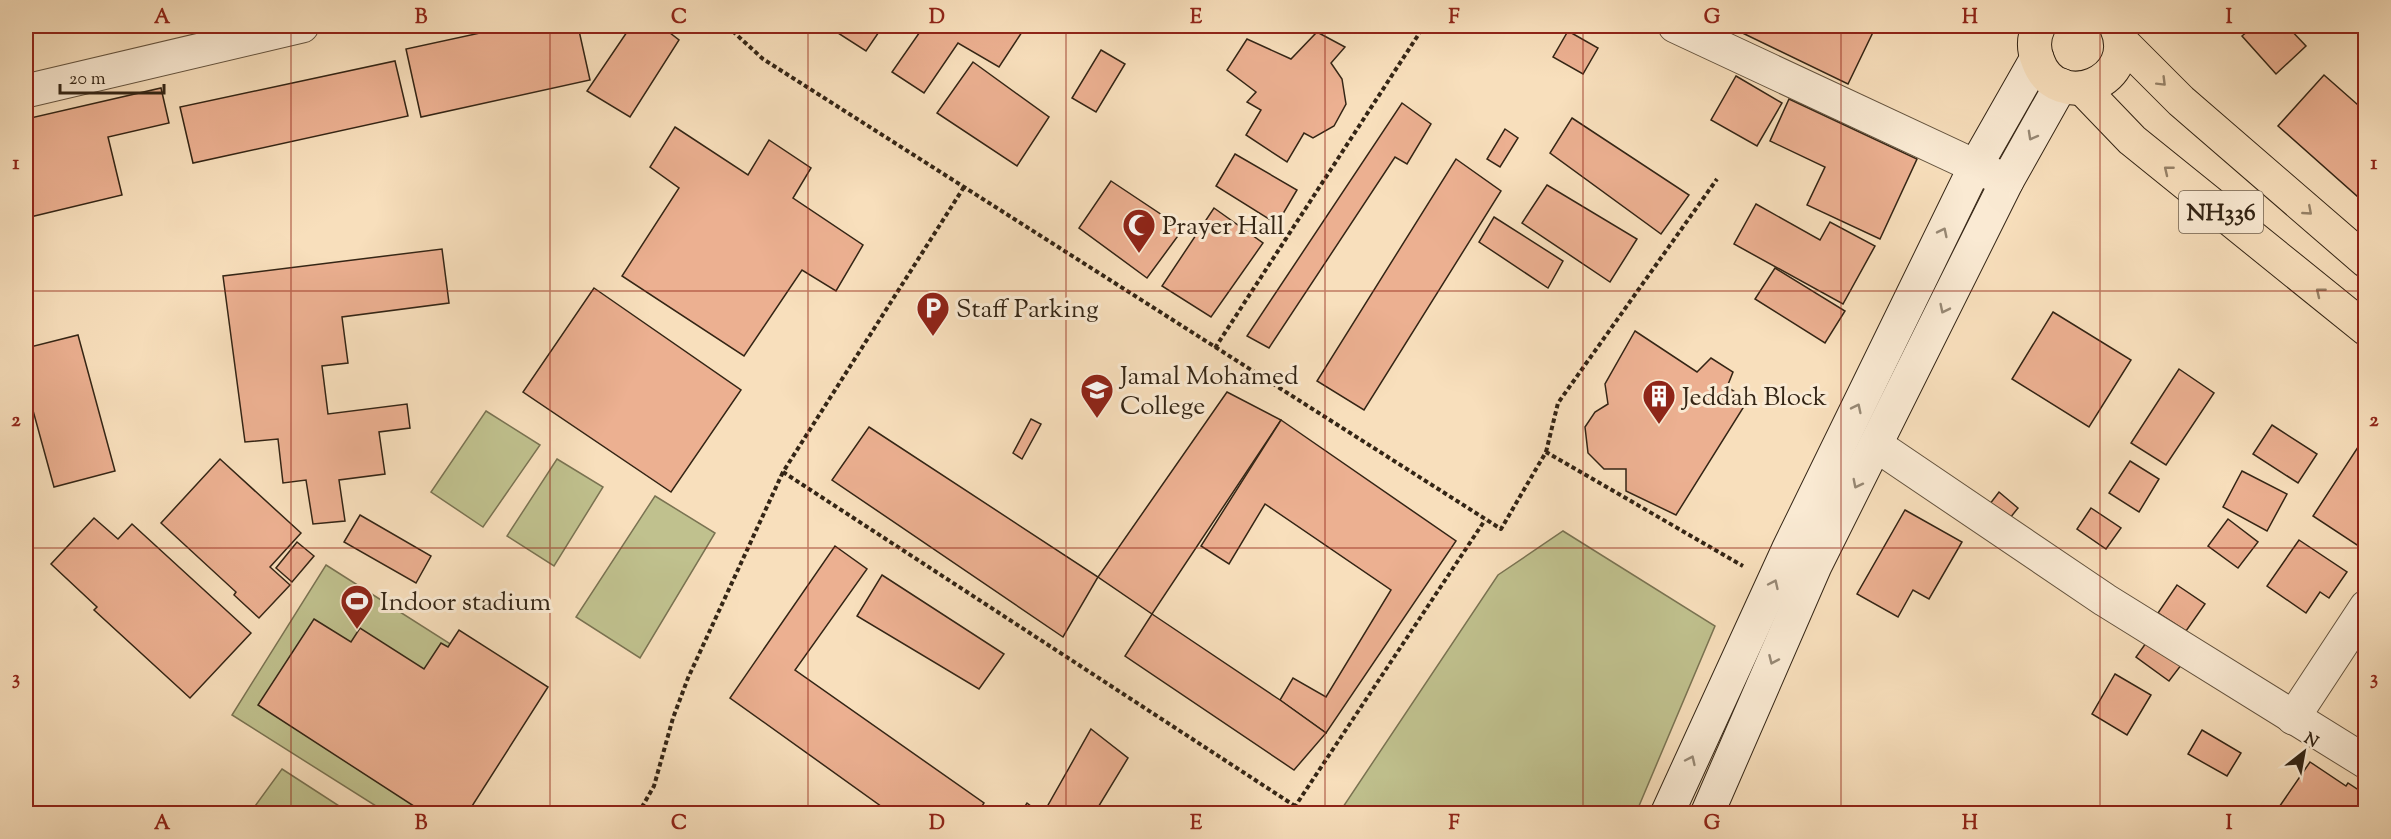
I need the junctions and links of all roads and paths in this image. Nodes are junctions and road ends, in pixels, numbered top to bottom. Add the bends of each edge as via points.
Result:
1 (302, 26) edge
2 (727, 26) edge
3 (1424, 26) edge
4 (1675, 26) edge
5 (2039, 26) edge
6 (2118, 33) edge
7 (2037, 58) junction
8 (2071, 86) junction
9 (26, 91) edge
10 (1975, 167) junction
11 (1717, 178) dead end
12 (2007, 181) junction
13 (964, 187) junction
14 (2366, 261) edge
15 (2366, 329) edge
16 (1215, 348) junction
17 (1876, 446) junction
18 (1546, 452) junction
19 (783, 472) junction
20 (1485, 520) junction
21 (1802, 558) junction
22 (1774, 584) junction
23 (2366, 607) edge
24 (2293, 718) junction
25 (2366, 762) edge
26 (1295, 806) junction
27 (638, 813) edge
28 (1290, 813) edge
29 (1667, 813) edge
30 (1707, 813) edge

1 - 9 main road
2 - 13 path via 763,59
3 - 16 path
4 - 10 main road
5 - 7 highway via 2034,39
6 - 8 highway, NH336 via 2115,67 2107,77 2095,85
6 -> 14 highway, NH336 via 2181,101
7 - 8 highway, NH336 via 2046,74
7 - 10 main road
8 -> 12 main road
15 -> 8 highway, NH336
10 - 12 main road
21 -> 10 main road
11 - 18 path via 1558,403
12 -> 17 main road
13 - 16 path
13 - 19 path
16 - 20 path
17 -> 21 main road
17 - 24 main road via 2105,600
18 - 20 path via 1501,529
18 - 22 path
19 - 26 path
19 - 27 path via 688,678 654,786
20 - 26 path
22 -> 21 main road
21 -> 30 main road
29 -> 22 main road
23 - 24 main road
24 - 25 main road
26 - 28 path

